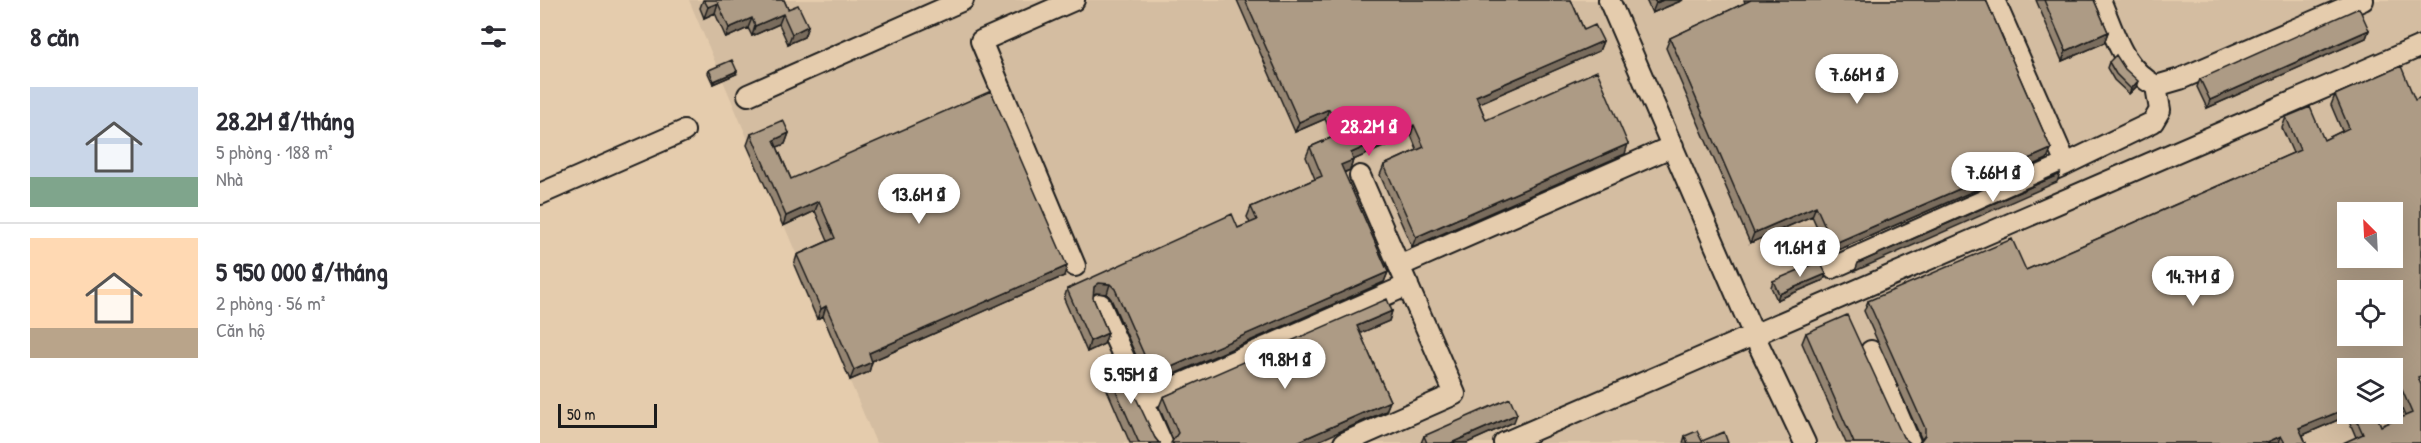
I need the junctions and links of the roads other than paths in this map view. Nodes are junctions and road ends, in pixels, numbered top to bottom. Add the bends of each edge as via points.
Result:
1 (963, 0) edge
2 (1074, 0) edge
3 (1609, 0) edge
4 (1994, 0) edge
5 (2100, 0) edge
6 (2363, 0) edge
7 (2421, 45) edge
8 (2156, 86) junction
9 (748, 95) dead end
10 (684, 131) dead end
11 (1672, 146) junction
12 (2066, 164) junction
13 (1360, 176) dead end
14 (540, 194) edge
15 (1399, 266) junction
16 (1075, 267) dead end
17 (1832, 268) dead end
18 (1408, 285) junction
19 (1100, 304) dead end
20 (1753, 333) junction
21 (1871, 351) dead end
22 (1143, 401) junction
23 (1162, 443) edge
24 (1344, 443) edge
25 (1504, 443) edge
26 (1805, 443) edge
27 (1910, 443) edge

1 - 9 lane
2 - 16 lane via 981,41
3 - 11 lane
4 - 12 lane
5 - 8 lane via 2127,63 2139,77
6 - 8 lane
7 - 20 lane
8 - 12 lane via 2160,110 2153,122
10 - 14 lane
11 - 15 lane
11 - 20 lane
12 - 17 lane
13 - 15 lane
15 - 18 lane
18 - 22 lane
18 - 24 lane via 1455,394
19 - 22 lane
20 - 25 lane
20 - 26 lane
21 - 27 lane
22 - 23 lane

